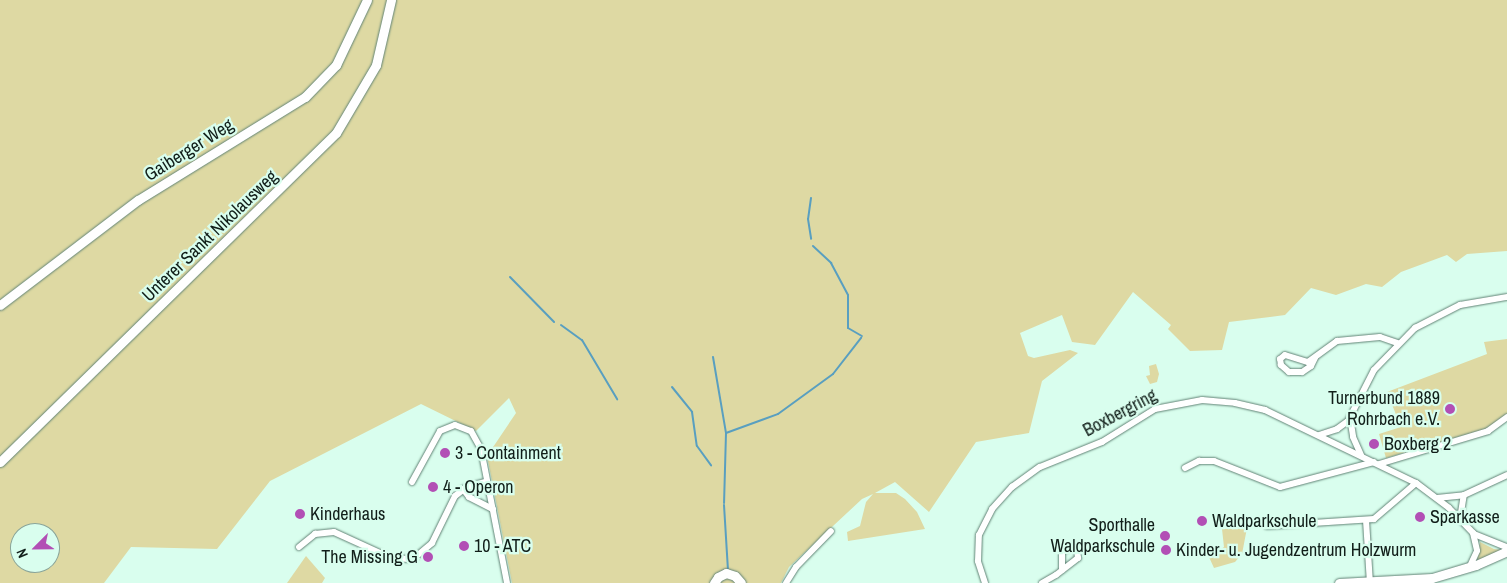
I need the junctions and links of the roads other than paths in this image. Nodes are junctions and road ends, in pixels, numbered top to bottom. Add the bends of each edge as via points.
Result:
1 (368, 0) edge
2 (391, 0) edge
3 (1507, 297) edge
4 (0, 305) edge
5 (1397, 343) junction
6 (1315, 358) junction
7 (1350, 417) junction
8 (1507, 417) edge
9 (1320, 435) junction
10 (1361, 455) junction
11 (0, 462) edge
12 (1376, 463) junction
13 (1185, 468) dead end
14 (1408, 470) dead end
15 (1400, 474) junction
16 (1507, 475) edge
17 (412, 482) dead end
18 (485, 482) junction
19 (1416, 483) junction
20 (463, 489) junction
21 (1464, 495) junction
22 (1437, 498) junction
23 (493, 509) junction
24 (1460, 519) junction
25 (1366, 520) junction
26 (1267, 526) dead end
27 (831, 531) dead end
28 (1473, 533) junction
29 (299, 547) dead end
30 (1507, 549) edge
31 (1469, 568) junction
32 (1062, 570) dead end
33 (507, 583) edge
34 (714, 583) edge
35 (741, 583) edge
36 (786, 583) edge
37 (985, 583) edge
38 (1042, 583) edge
39 (1340, 583) edge
40 (1370, 583) edge

1 - 4 street, Gaiberger Weg via 344,52 325,78 305,97 138,200
2 - 11 street, Unterer Sankt Nikolausweg via 376,65 336,133
3 - 5 street via 1474,301 1445,311
5 - 6 street via 1384,337 1340,340 1324,347
5 - 7 street via 1374,370
6 - 6 street via 1304,362 1285,355 1280,365 1289,372 1302,372 1312,366
7 - 9 street via 1337,429
7 - 10 street via 1353,438
8 - 12 street via 1488,430
9 - 10 street, Boxbergring
9 - 37 street, Boxbergring via 1265,410 1235,402 1196,400 1155,409 1097,445 1035,470 1004,495 987,517 978,541 978,561
10 - 12 street, Boxbergring
12 - 13 street via 1280,487 1214,461 1200,461
12 - 15 street, Boxbergring
14 - 15 street
15 - 19 street, Boxbergring
16 - 21 street
17 - 18 street via 434,438 444,428 455,425 467,428 476,438
18 - 20 street
18 - 23 street
19 - 22 street, Boxbergring
19 - 25 street via 1374,519
20 - 23 street via 469,497
20 - 29 street via 452,502 432,543 413,559 396,560 334,532 315,534
21 - 22 street
21 - 24 street
22 - 24 street, Boxbergring
23 - 33 street
24 - 28 street, Boxbergring
25 - 26 street
25 - 40 street
27 - 36 street via 796,567
28 - 30 street, Boxbergring
28 - 31 street via 1477,551
30 - 31 street, Boxbergring
31 - 40 street, Boxbergring via 1432,578
32 - 38 street
34 - 35 street via 726,574 735,576
39 - 40 street, Boxbergring

